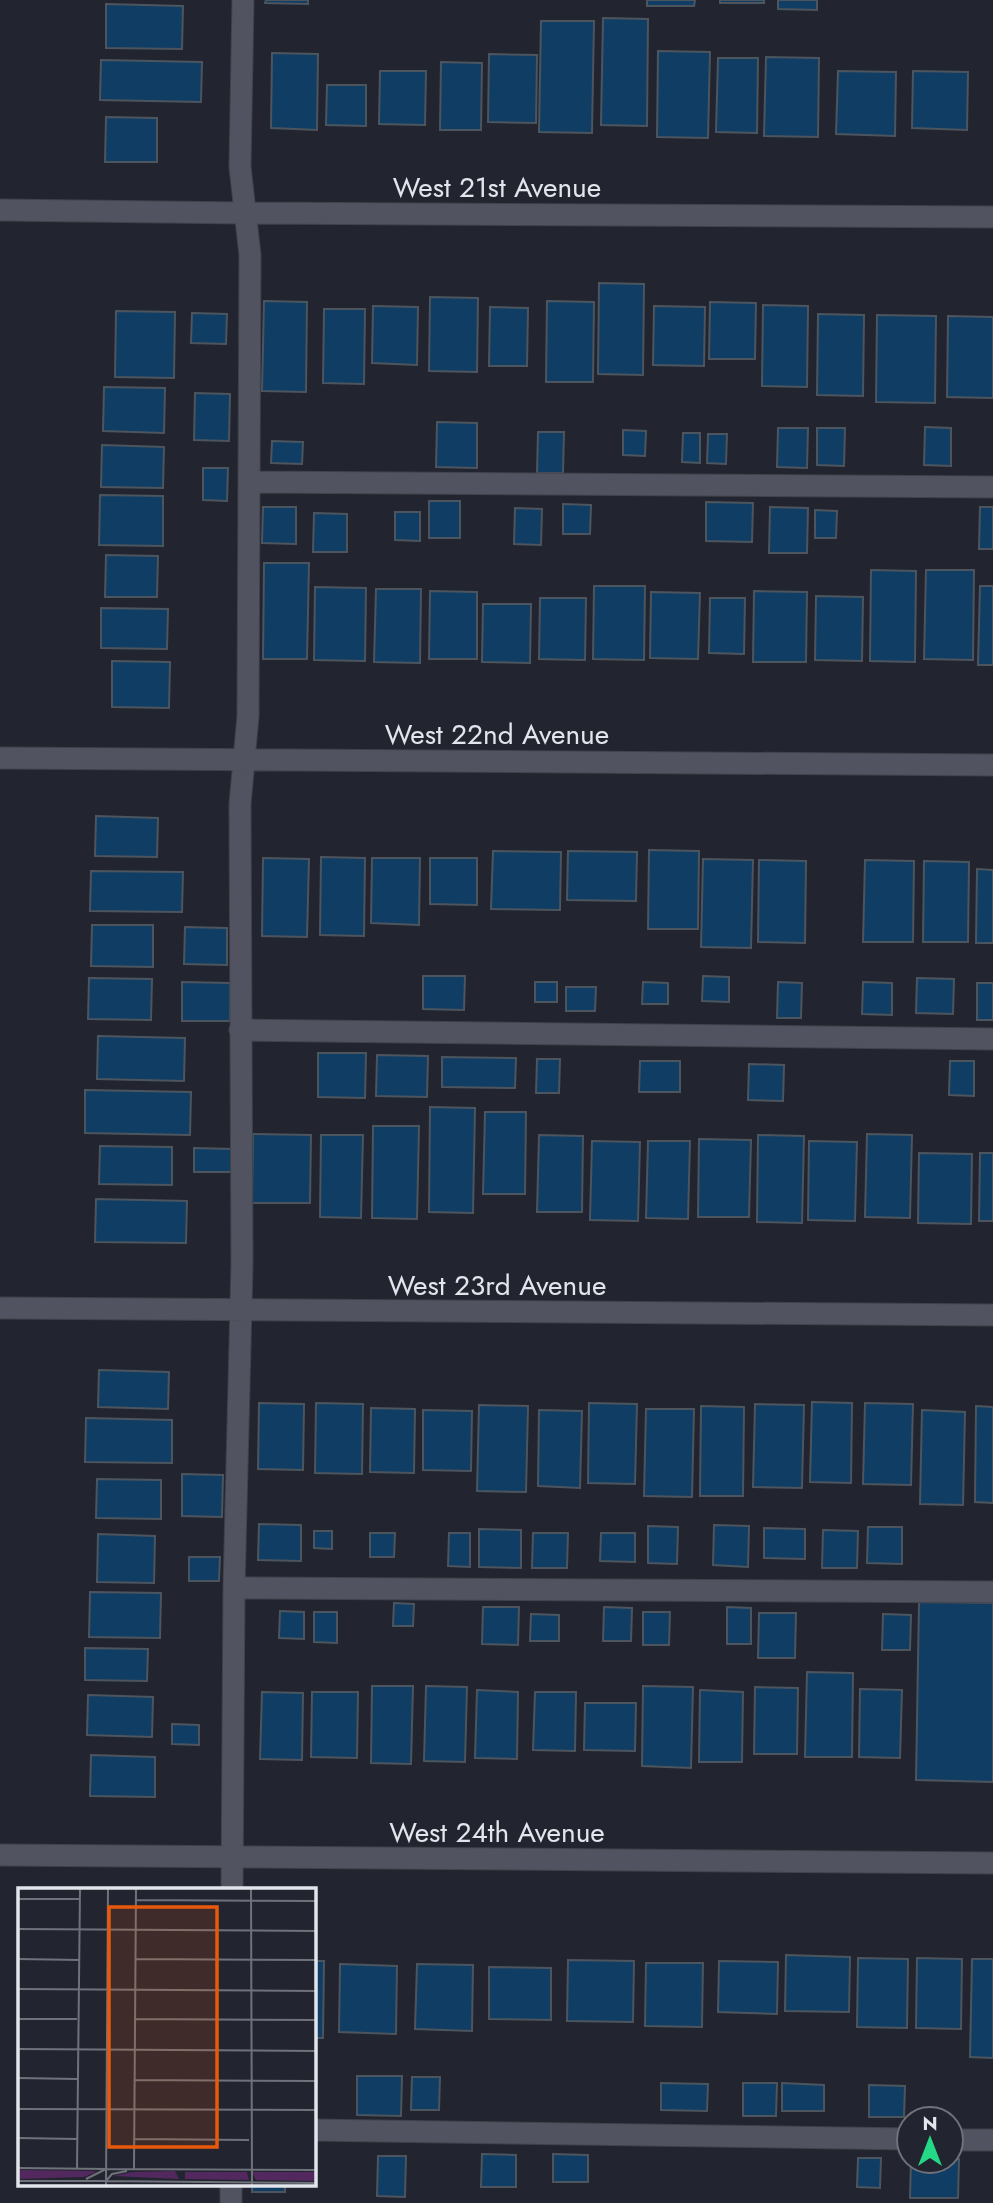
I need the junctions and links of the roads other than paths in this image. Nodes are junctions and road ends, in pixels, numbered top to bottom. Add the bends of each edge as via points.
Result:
1 (243, 0) edge
2 (0, 210) edge
3 (245, 213) junction
4 (993, 217) edge
5 (249, 482) junction
6 (993, 487) edge
7 (0, 758) edge
8 (244, 761) junction
9 (993, 765) edge
10 (240, 1030) junction
11 (993, 1039) edge
12 (0, 1308) edge
13 (242, 1311) junction
14 (993, 1315) edge
15 (234, 1588) junction
16 (993, 1592) edge
17 (0, 1855) edge
18 (232, 1859) junction
19 (993, 1863) edge
20 (232, 1888) edge
21 (315, 2130) edge
22 (895, 2139) edge
23 (965, 2140) edge
24 (993, 2140) edge

1 - 3 street via 240,167
2 - 3 street, West 21st Avenue
3 - 4 street, West 21st Avenue
3 - 5 street via 250,255
5 - 6 street
5 - 8 street
7 - 8 street, West 22nd Avenue
8 - 9 street, West 22nd Avenue
8 - 10 street
10 - 11 street
10 - 13 street
12 - 13 street, West 23rd Avenue
13 - 14 street, West 23rd Avenue
13 - 15 street
15 - 16 street
15 - 18 street
17 - 18 street, West 24th Avenue
18 - 19 street, West 24th Avenue
18 - 20 street
21 - 22 street
23 - 24 street

